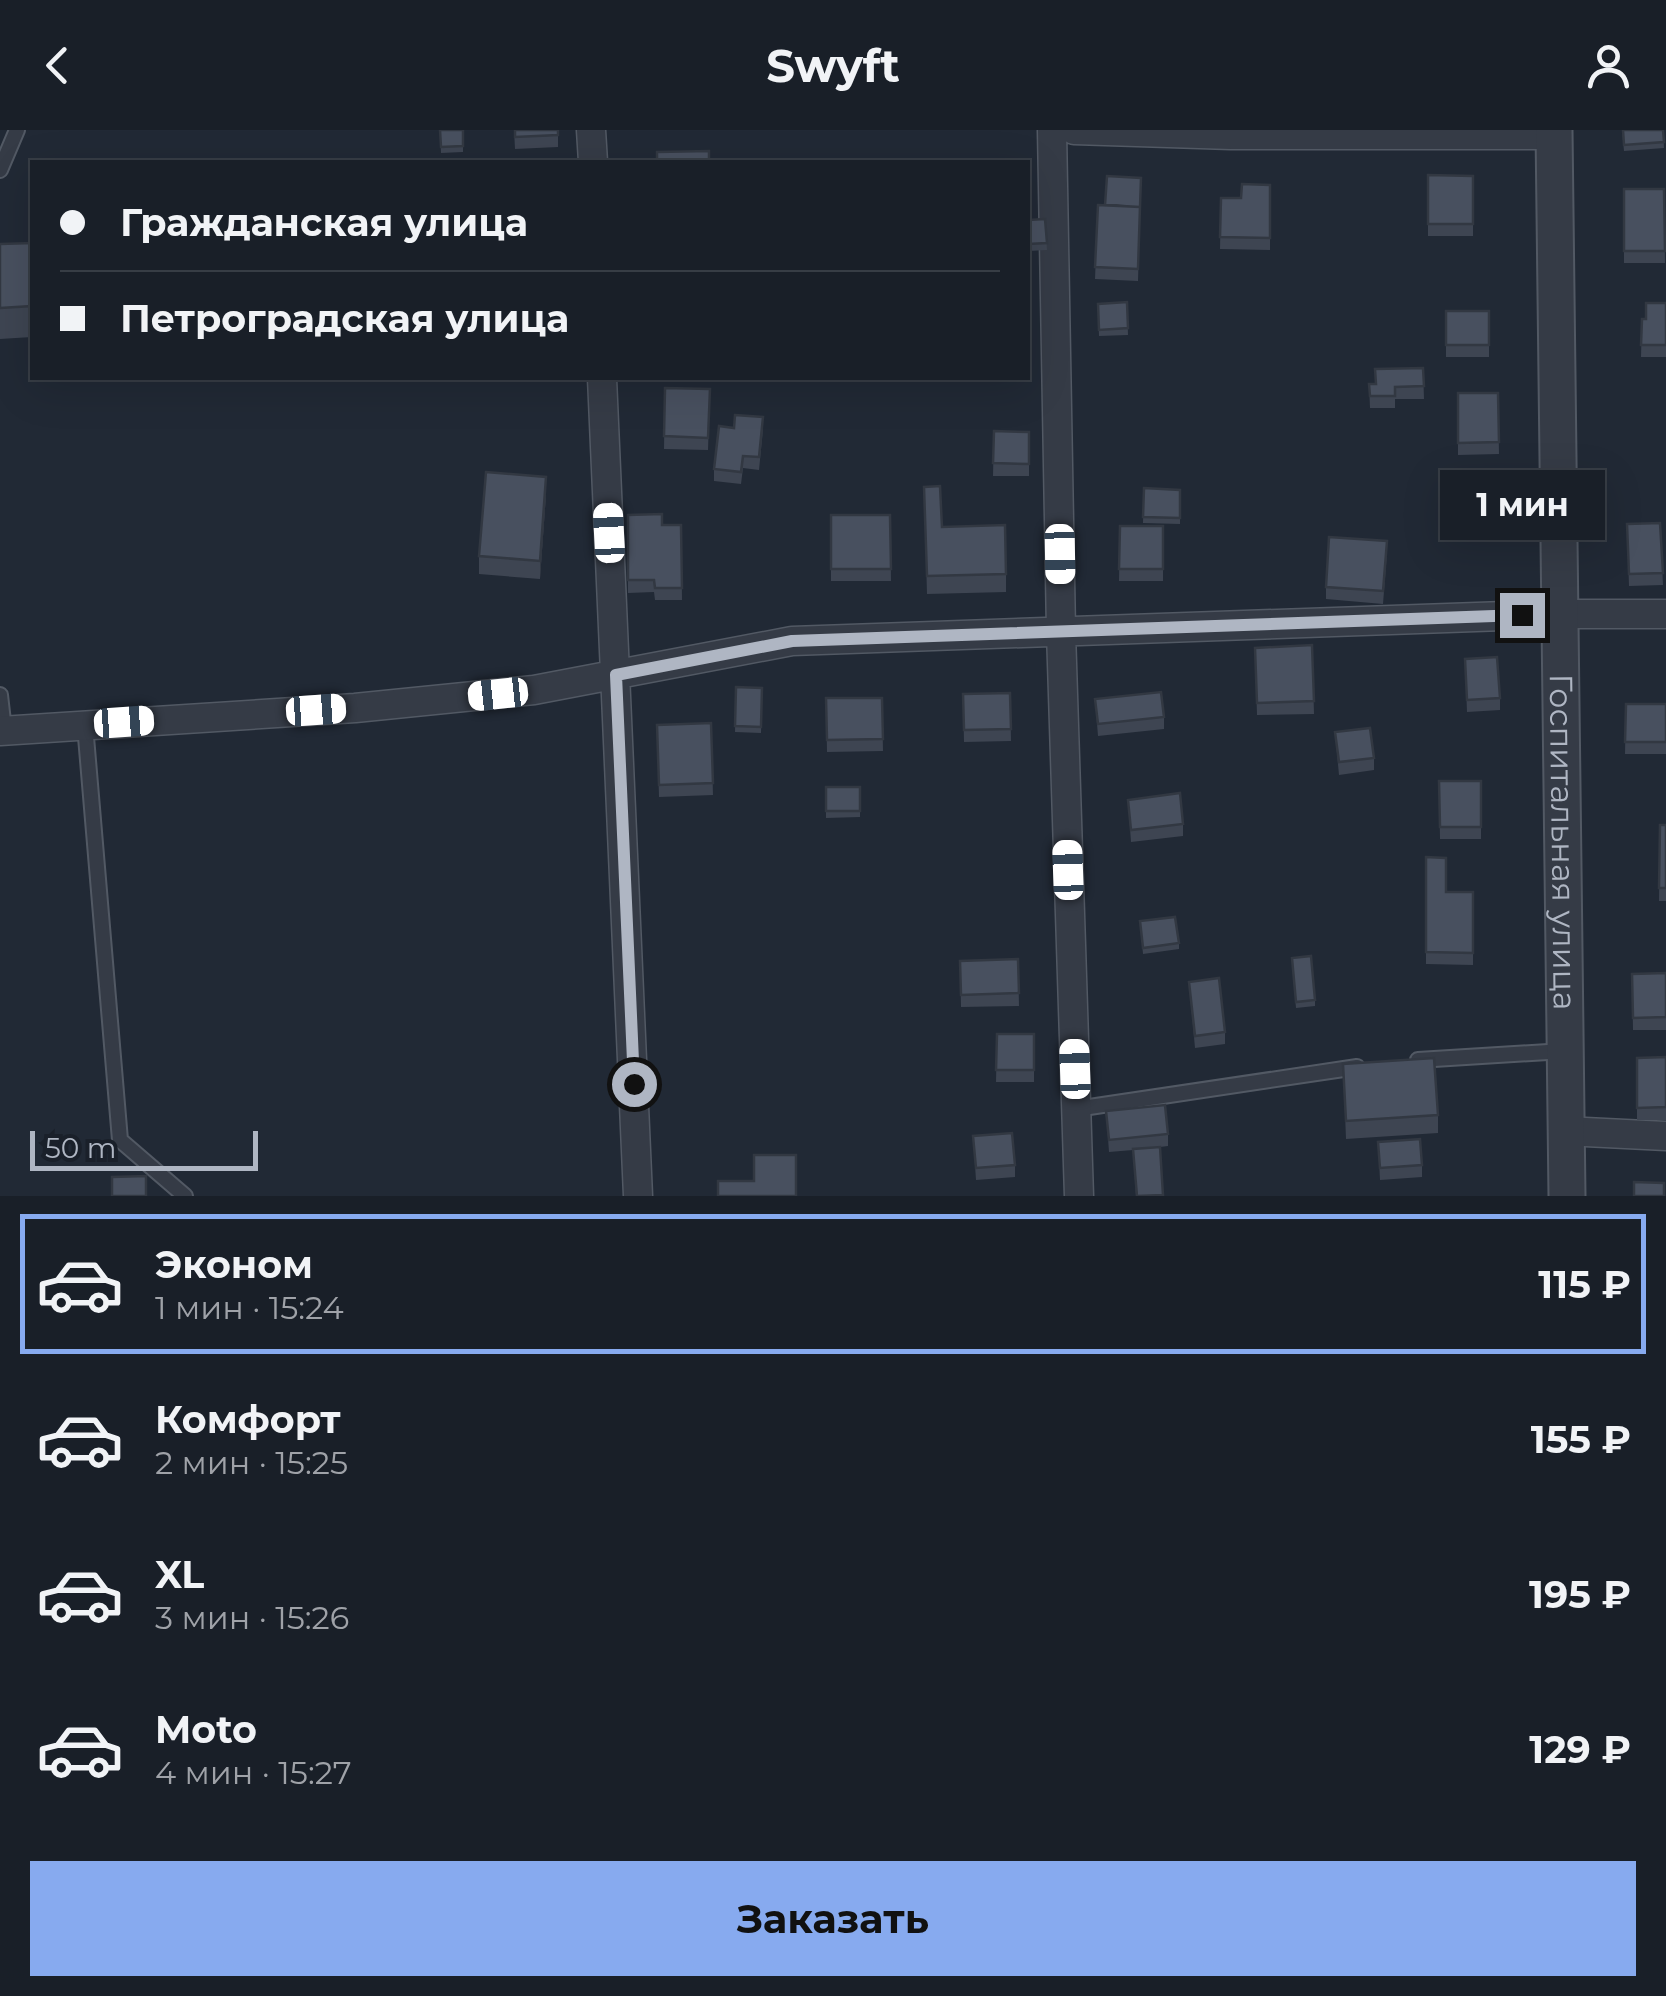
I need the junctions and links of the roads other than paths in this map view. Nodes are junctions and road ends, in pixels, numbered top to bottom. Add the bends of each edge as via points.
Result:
1 (17, 130) edge
2 (592, 130) edge
3 (1052, 130) edge
4 (1074, 130) edge
5 (1554, 132) edge
6 (593, 160) edge
7 (0, 170) edge
8 (602, 380) edge
9 (1560, 614) junction
10 (1666, 614) edge
11 (1061, 632) junction
12 (616, 675) junction
13 (0, 695) edge
14 (85, 725) junction
15 (2, 731) edge
16 (1564, 1051) junction
17 (1409, 1060) edge
18 (1371, 1064) edge
19 (1076, 1109) junction
20 (1565, 1131) junction
21 (1666, 1136) edge
22 (185, 1196) edge
23 (638, 1196) edge
24 (1079, 1196) edge
25 (1567, 1196) edge

1 - 7 lane
2 - 6 street
3 - 11 street
4 - 5 street
5 - 9 street, Госпитальная улица
8 - 12 street
9 - 10 street
9 - 11 street
9 - 16 street, Госпитальная улица
11 - 12 street via 792,641
11 - 19 street
12 - 14 street via 355,708
12 - 23 street
13 - 15 lane
14 - 15 street
14 - 22 lane via 120,1140
16 - 17 lane
16 - 20 street, Госпитальная улица
18 - 19 lane
19 - 24 street
20 - 21 street
20 - 25 street, Госпитальная улица

